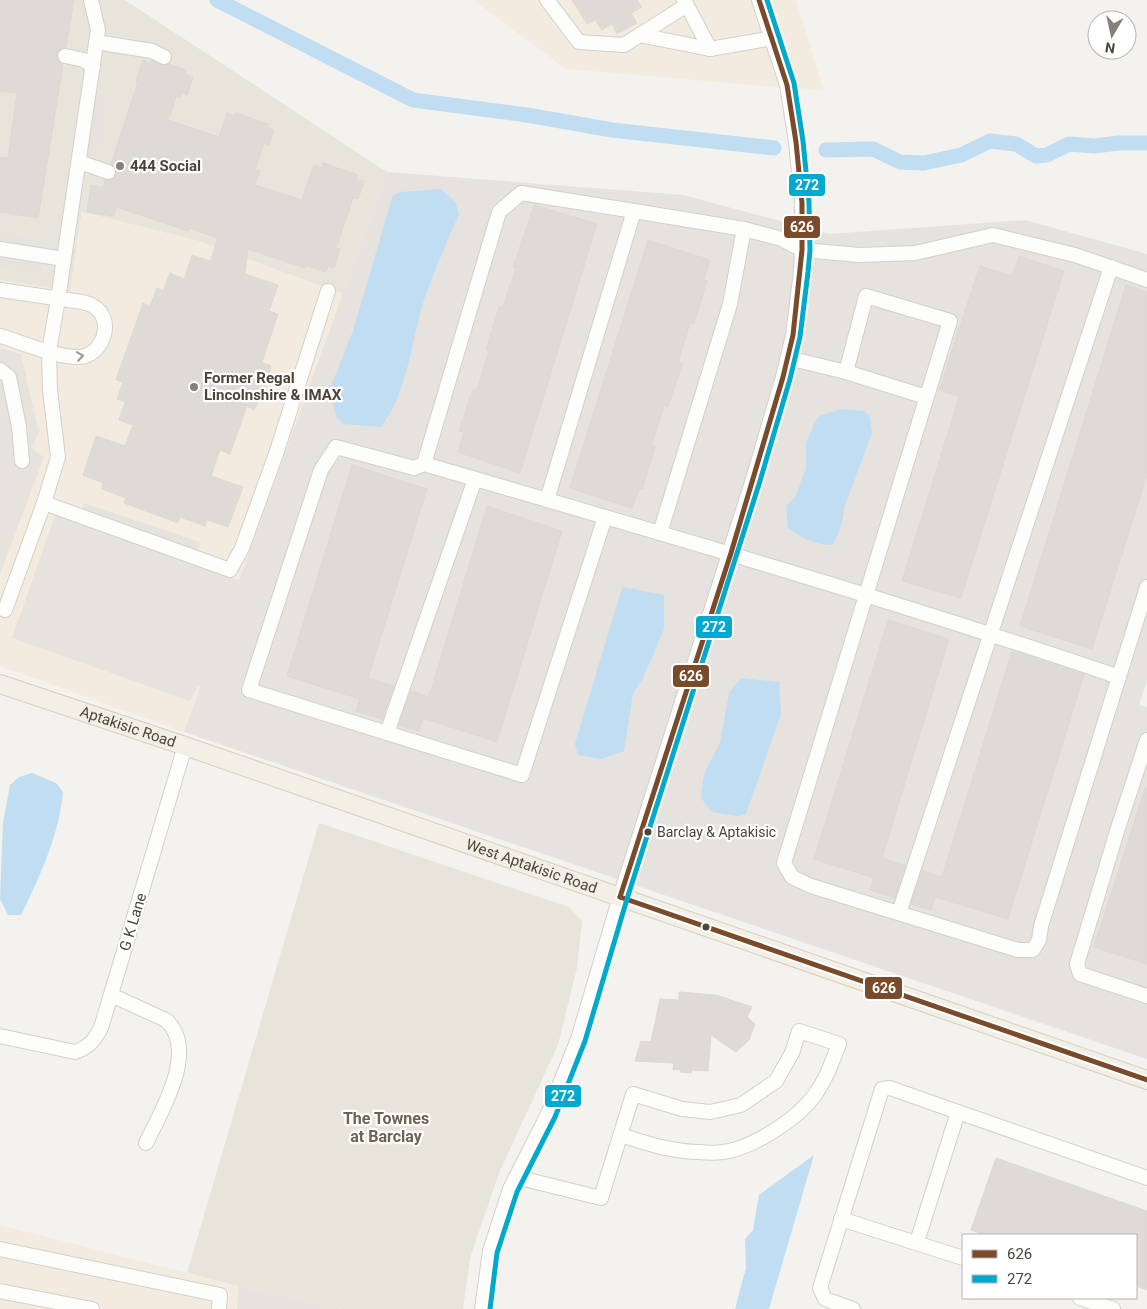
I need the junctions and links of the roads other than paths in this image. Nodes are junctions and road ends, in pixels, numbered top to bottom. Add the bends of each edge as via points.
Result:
1 (91, 0) edge
2 (547, 0) edge
3 (759, 0) edge
4 (685, 3) edge
5 (639, 35) junction
6 (773, 38) junction
7 (96, 42) junction
8 (710, 49) junction
9 (65, 56) dead end
10 (164, 57) dead end
11 (93, 67) junction
12 (79, 162) junction
13 (108, 172) dead end
14 (634, 211) junction
15 (744, 229) junction
16 (0, 249) edge
17 (802, 250) junction
18 (64, 259) junction
19 (1111, 267) junction
20 (1147, 280) edge
21 (0, 290) edge
22 (328, 290) dead end
23 (58, 299) junction
24 (0, 336) edge
25 (49, 351) junction
26 (788, 358) junction
27 (0, 370) edge
28 (846, 372) junction
29 (926, 398) junction
30 (22, 461) dead end
31 (424, 464) junction
32 (475, 479) junction
33 (547, 500) junction
34 (44, 504) junction
35 (605, 517) junction
36 (660, 533) junction
37 (731, 553) junction
38 (1147, 587) edge
39 (865, 596) junction
40 (5, 610) dead end
41 (991, 633) junction
42 (1119, 676) junction
43 (0, 684) edge
44 (387, 733) junction
45 (1147, 740) edge
46 (185, 746) junction
47 (256, 772) joint
48 (620, 897) junction
49 (899, 913) junction
50 (111, 996) junction
51 (1147, 996) edge
52 (0, 1036) edge
53 (1147, 1080) edge
54 (958, 1112) junction
55 (620, 1135) junction
56 (146, 1143) dead end
57 (516, 1177) junction
58 (1147, 1178) edge
59 (842, 1219) junction
60 (917, 1242) junction
61 (0, 1249) edge
62 (962, 1258) edge
63 (0, 1291) edge
64 (1083, 1299) edge
65 (92, 1309) edge
66 (219, 1309) edge
67 (482, 1309) edge
68 (853, 1309) edge
69 (1113, 1309) edge

1 - 7 street via 98,30
2 - 5 street via 579,42 624,45
3 - 6 street
4 - 5 street
4 - 8 street
5 - 8 street
6 - 8 street
6 - 17 street via 787,85 796,142 802,202
7 - 10 street via 152,51
7 - 11 street
9 - 11 street via 84,60
11 - 12 street
12 - 13 street
12 - 18 street
14 - 15 street
14 - 31 street via 521,193 499,212
14 - 33 street
15 - 17 street via 782,239
15 - 36 street via 730,304
16 - 18 street
17 - 19 street via 860,256 915,253 993,235 1075,254
17 - 26 street
18 - 23 street
19 - 20 street
19 - 41 street
21 - 23 street
22 - 34 street via 276,454 242,548 230,570
23 - 25 street
25 -> 23 street via 71,357 90,354 98,348 105,331 101,313 93,306
24 - 25 street
25 - 34 street via 58,457
26 - 28 street
26 - 37 street
27 - 30 street via 8,377 20,428
28 - 29 street
28 - 29 street via 866,296 950,321
29 - 39 street
31 - 32 street
31 - 44 street via 414,468 336,447 321,470 249,690
32 - 33 street
32 - 44 street
33 - 35 street
34 - 40 street
35 - 36 street
35 - 44 street via 522,775
36 - 37 street
37 - 39 street
37 - 48 street
38 - 42 street
39 - 41 street
39 - 49 street via 784,863 792,877 811,886
41 - 42 street
41 - 49 street
42 - 49 street via 1039,940 1033,950 1018,950
43 - 46 main road, Aptakisic Road
45 - 51 street via 1077,964 1080,974
46 - 47 main road, Aptakisic Road
46 - 50 street, G K Lane
47 - 48 main road, West Aptakisic Road
48 - 53 main road, West Aptakisic Road
48 - 57 street via 578,1039 548,1114
50 - 52 street, G K Lane via 93,1042 75,1052
50 - 56 street via 166,1020 178,1036 175,1077
54 - 58 street
54 - 59 street via 890,1088 882,1089
54 - 60 street
55 - 55 street via 633,1094 682,1109 710,1112 741,1105 776,1081 792,1053 799,1031 839,1044 814,1097 792,1118 762,1138 732,1151 671,1150
55 - 57 street via 601,1198
57 - 67 street via 490,1251
59 - 60 street
59 - 68 street via 820,1288 825,1299
60 - 62 street
61 - 66 street via 220,1294
63 - 65 street
64 - 69 street

